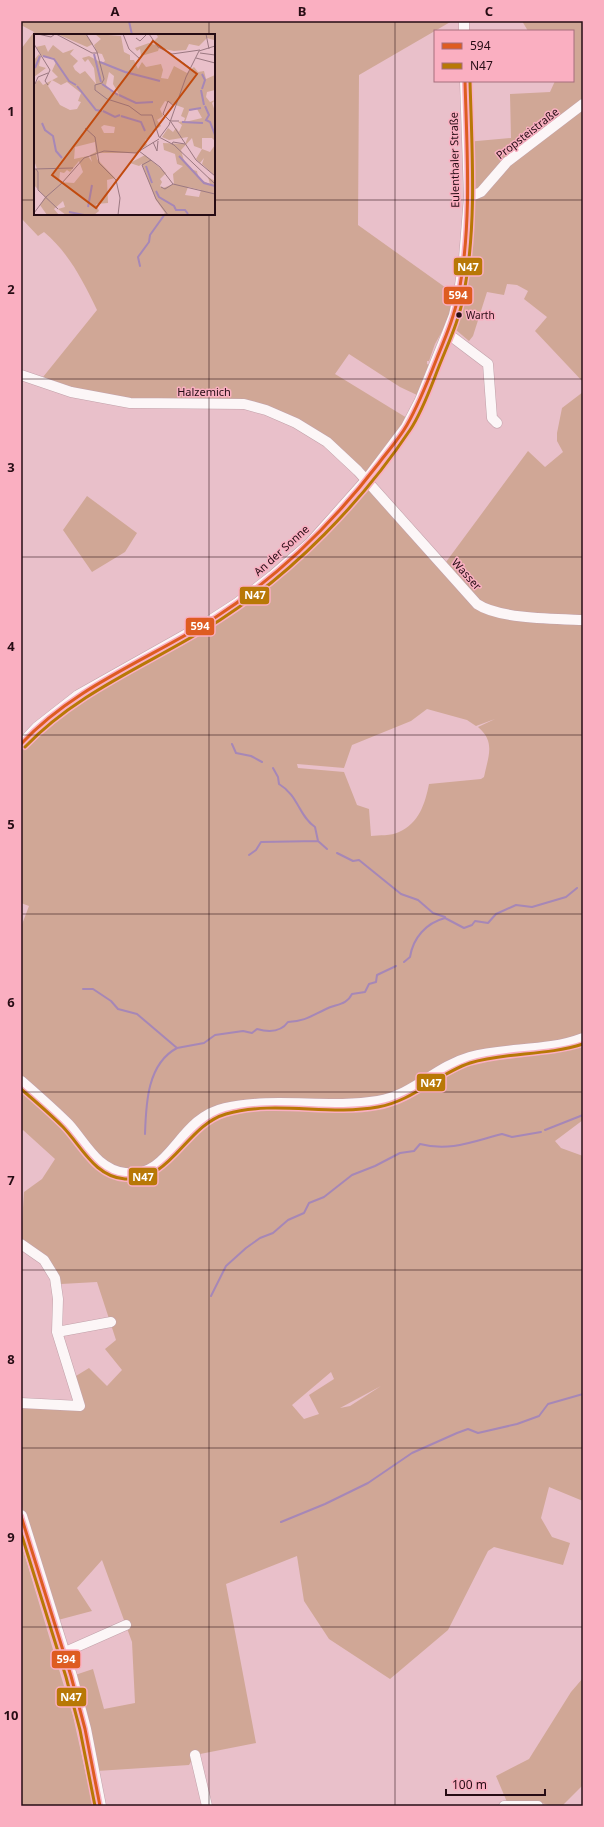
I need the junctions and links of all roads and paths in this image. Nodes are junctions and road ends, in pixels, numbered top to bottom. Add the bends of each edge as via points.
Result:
1 (465, 82) edge
2 (583, 104) edge
3 (469, 197) junction
4 (447, 333) junction
5 (21, 375) edge
6 (498, 423) dead end
7 (366, 480) junction
8 (583, 620) edge
9 (21, 744) edge
10 (583, 1039) edge
11 (21, 1082) edge
12 (21, 1244) edge
13 (111, 1322) dead end
14 (57, 1332) junction
15 (21, 1402) edge
16 (21, 1516) edge
17 (126, 1625) dead end
18 (64, 1652) junction
19 (195, 1755) dead end
20 (100, 1806) edge
21 (207, 1806) edge
22 (504, 1806) edge
23 (538, 1806) edge

1 - 3 street, Eulenthaler Straße
2 - 3 street, Propsteistraße via 508,162 481,192
3 - 4 street, Eulenthaler Straße via 459,292
4 - 6 street via 488,364 492,418
4 - 7 street, An der Sonne via 420,400 406,427
5 - 7 street, Halzemich via 71,392 130,402 232,402 266,410 312,431
7 - 8 street, Wasser via 484,609 505,614
7 - 9 street, An der Sonne via 310,543 254,591 206,623 78,695 37,727
10 - 11 main road via 555,1048 494,1053 470,1058 437,1072 410,1091 378,1102 255,1105 224,1109 198,1120 159,1165 148,1171 133,1174 118,1172 100,1163 69,1127
12 - 14 street via 36,1253 53,1273 58,1289
13 - 14 street
14 - 15 street via 80,1406
16 - 18 main road
17 - 18 street
18 - 20 main road via 85,1729
19 - 21 street
22 - 23 street

